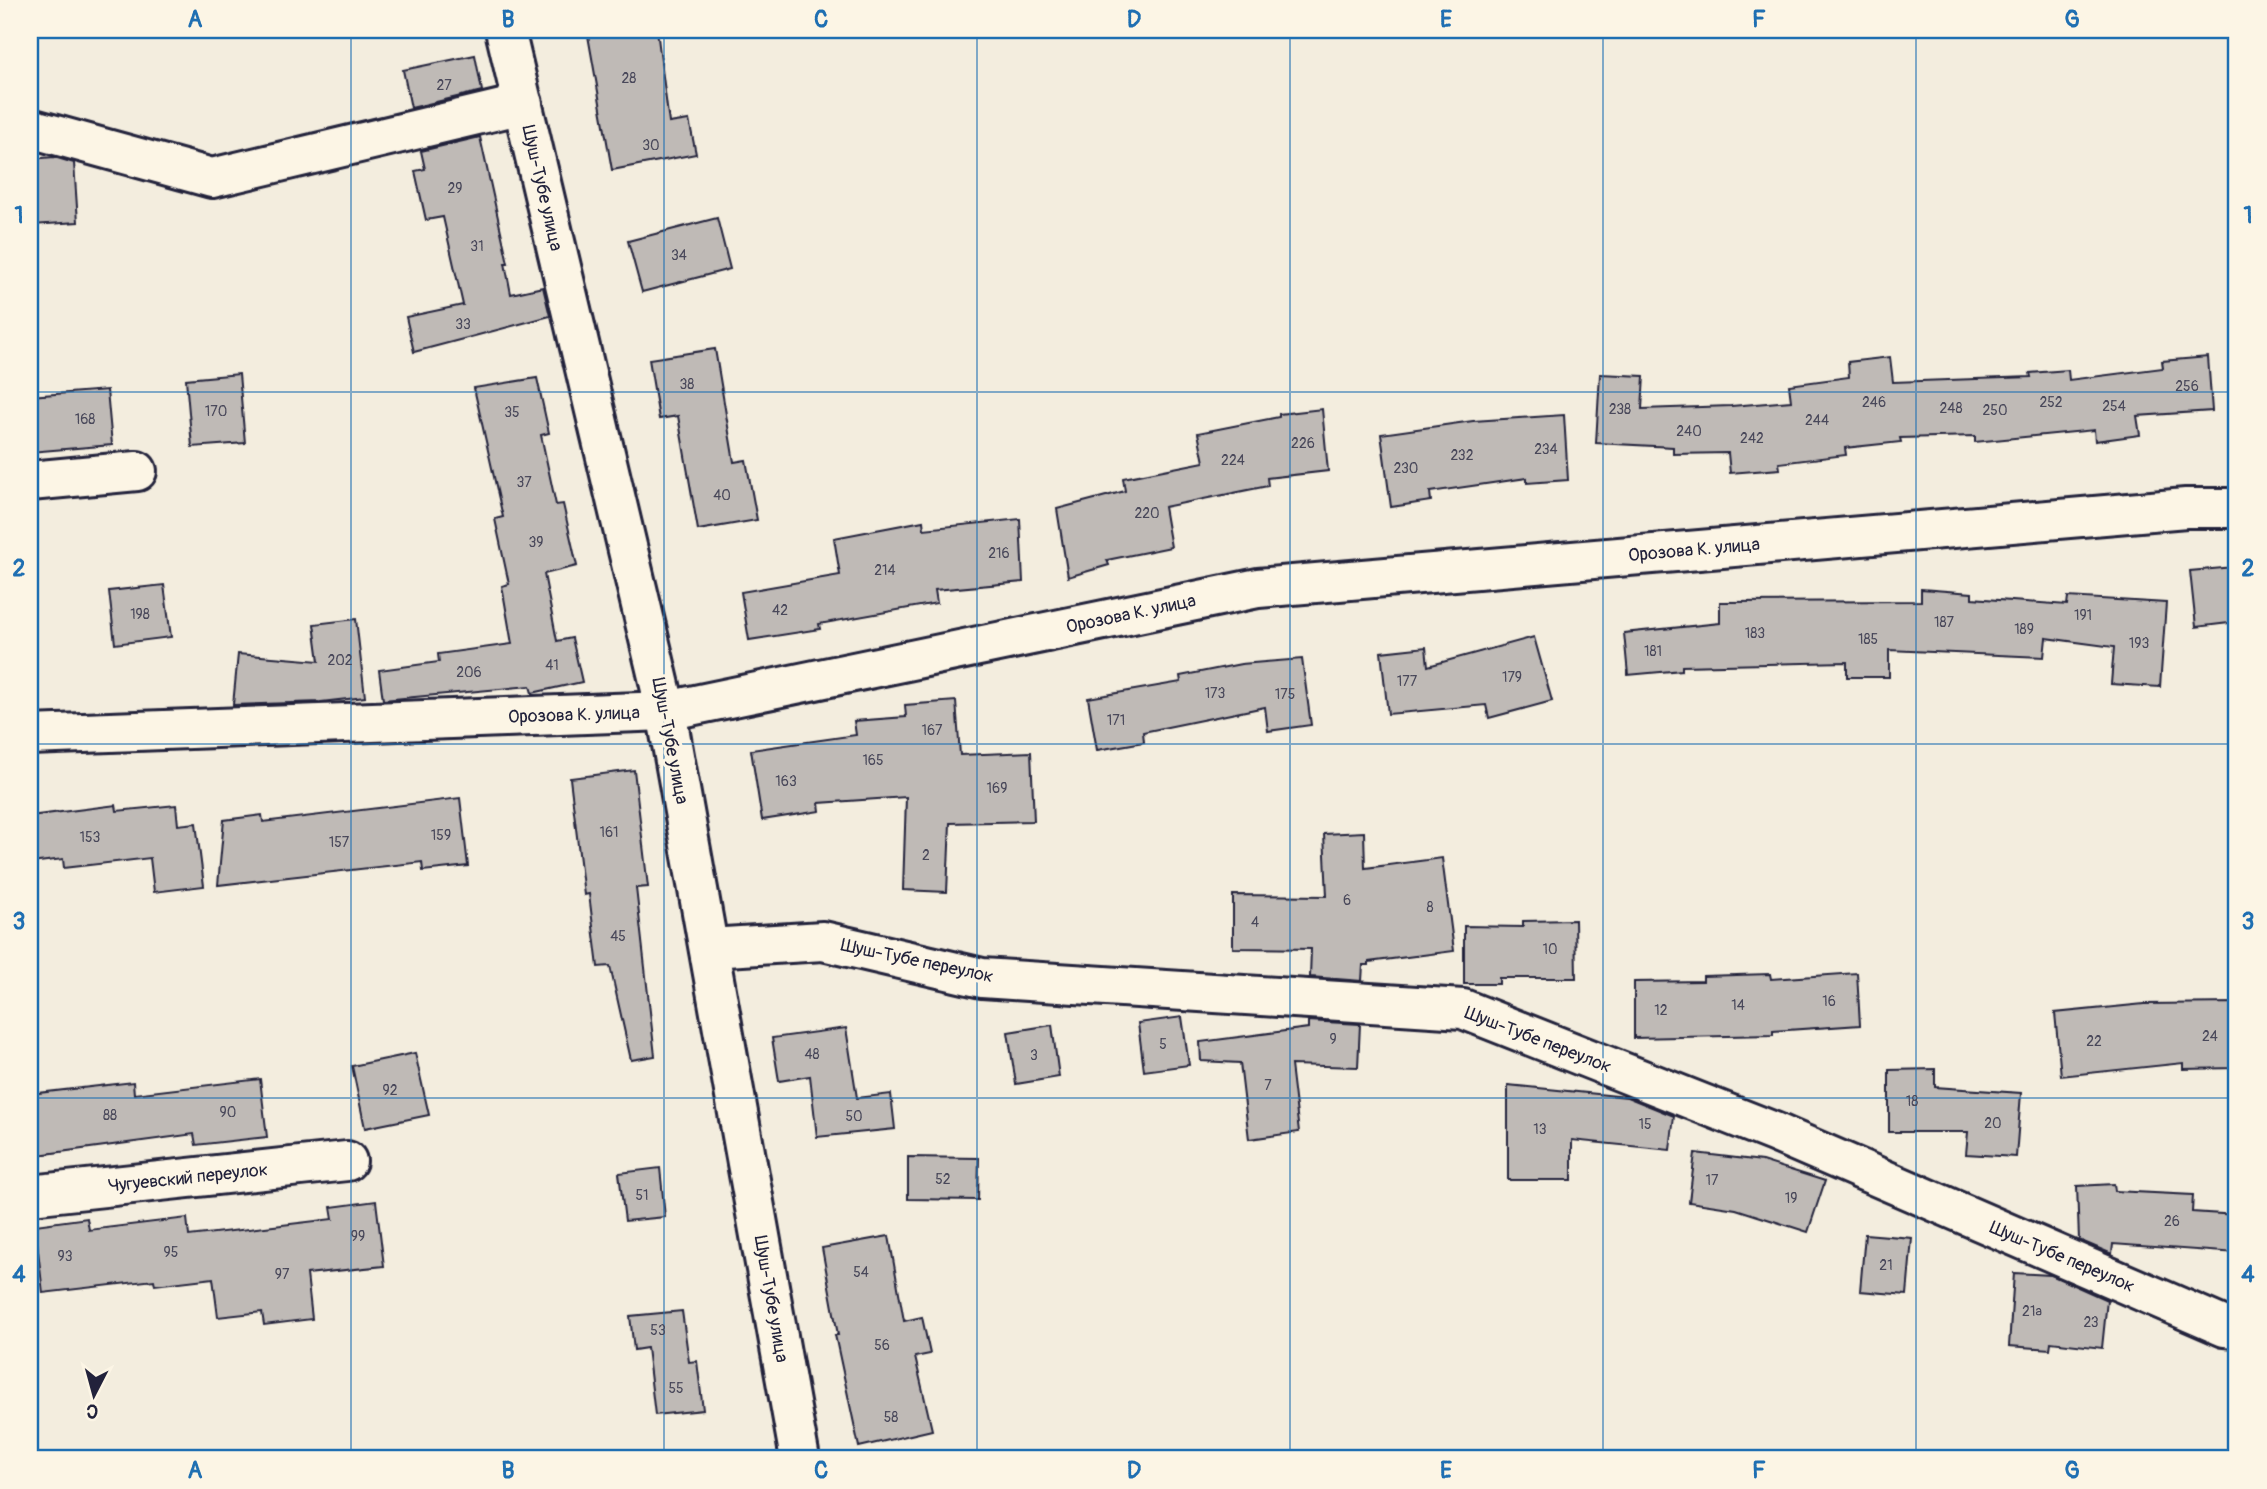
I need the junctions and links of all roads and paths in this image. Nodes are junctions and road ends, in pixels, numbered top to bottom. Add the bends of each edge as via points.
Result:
1 (505, 30) edge
2 (523, 104) junction
3 (30, 128) edge
4 (137, 471) dead end
5 (30, 481) edge
6 (2237, 508) edge
7 (666, 711) junction
8 (30, 736) edge
9 (709, 948) junction
10 (347, 1161) dead end
11 (30, 1195) edge
12 (2237, 1328) edge
13 (800, 1459) edge

1 - 2 street, Шуш-Тубе улица
2 - 3 street via 212,178
2 - 7 street, Шуш-Тубе улица
4 - 5 street
6 - 7 street, Орозова К. улица via 2186,508 1258,588
7 - 8 street, Орозова К. улица
7 - 9 street, Шуш-Тубе улица
9 - 12 street, Шуш-Тубе переулок via 823,941 982,978 1463,1009 1774,1132 2225,1327
9 - 13 street, Шуш-Тубе улица
10 - 11 street, Чугуевский переулок

